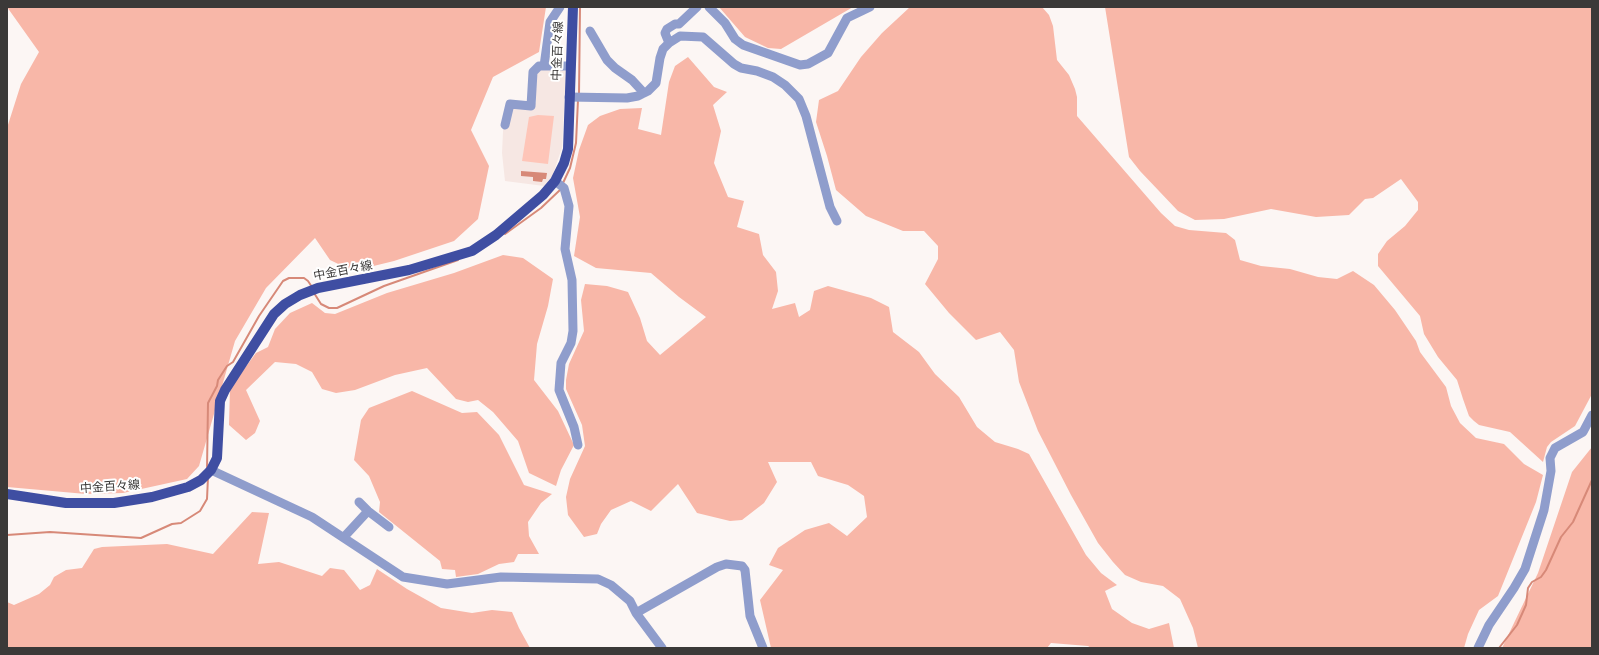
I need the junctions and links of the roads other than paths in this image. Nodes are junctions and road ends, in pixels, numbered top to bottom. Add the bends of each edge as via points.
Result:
1 (560, 7) edge
2 (572, 7) edge
3 (697, 7) edge
4 (709, 7) edge
5 (870, 7) edge
6 (590, 30) dead end
7 (669, 43) junction
8 (544, 66) junction
9 (570, 66) junction
10 (644, 93) junction
11 (571, 97) junction
12 (505, 125) dead end
13 (559, 184) junction
14 (837, 221) dead end
15 (1592, 415) edge
16 (578, 445) dead end
17 (212, 470) junction
18 (7, 494) edge
19 (359, 502) dead end
20 (368, 511) junction
21 (389, 527) dead end
22 (344, 537) junction
23 (636, 613) junction
24 (662, 648) edge
25 (763, 648) edge
26 (1478, 648) edge

1 - 8 street via 550,22
2 - 9 main road, 中金百々線
3 - 7 street via 679,24 667,29 665,33
4 - 5 street via 743,45 800,66 828,53 847,18
6 - 10 street via 607,60
7 - 10 street via 660,58 656,83
7 - 14 street via 680,36 704,38 734,64 773,77 799,99 806,116 830,207
8 - 9 street
8 - 12 street via 539,66 533,72 531,106 510,104
9 - 11 main road, 中金百々線
10 - 11 street via 627,98
11 - 13 main road, 中金百々線 via 568,149
13 - 16 street via 569,206 565,249 572,280 573,331 571,343 562,362 559,390 574,427
13 - 17 main road, 中金百々線 via 472,251 409,270 313,290 285,304 274,314 225,390 220,408 217,458
15 - 26 street via 1583,432 1555,448 1550,458 1551,471 1544,510 1524,568
17 - 18 main road, 中金百々線 via 188,487 152,497 114,503 66,502
17 - 22 street via 312,517
19 - 20 street
20 - 21 street
20 - 22 street
22 - 23 street via 403,577 447,584 501,577 598,579 622,593
23 - 24 street
23 - 25 street via 717,567 726,564 742,566 745,570 750,616

